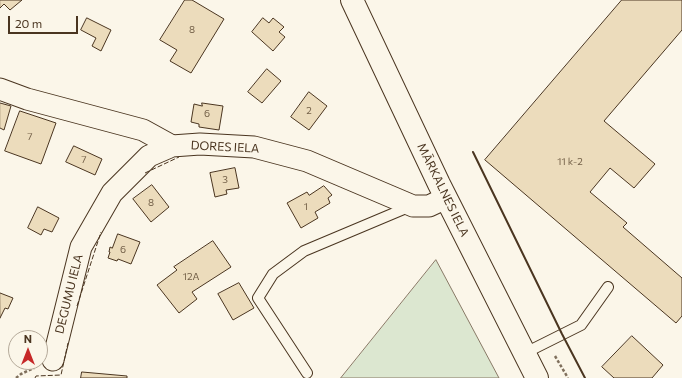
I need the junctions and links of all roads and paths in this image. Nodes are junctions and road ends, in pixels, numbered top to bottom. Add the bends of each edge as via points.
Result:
1 (352, 0) edge
2 (0, 88) edge
3 (172, 146) junction
4 (446, 198) junction
5 (413, 206) junction
6 (608, 288) dead end
7 (546, 342) junction
8 (524, 353) junction
9 (53, 360) dead end
10 (306, 373) dead end
11 (537, 378) edge
12 (568, 378) edge

1 - 4 street, MĀRKALNES IELA
2 - 3 street via 27,99 143,130
3 - 5 street, DORES IELA via 200,144 254,147 307,161
3 - 9 street, DEGUMU IELA via 149,156 112,193 81,247
4 - 5 street, DORES IELA via 429,206
4 - 8 street, MĀRKALNES IELA
5 - 10 lane via 304,251 273,274 258,298
6 - 7 lane via 581,325
7 - 8 lane
7 - 12 path
8 - 11 street, MĀRKALNES IELA

